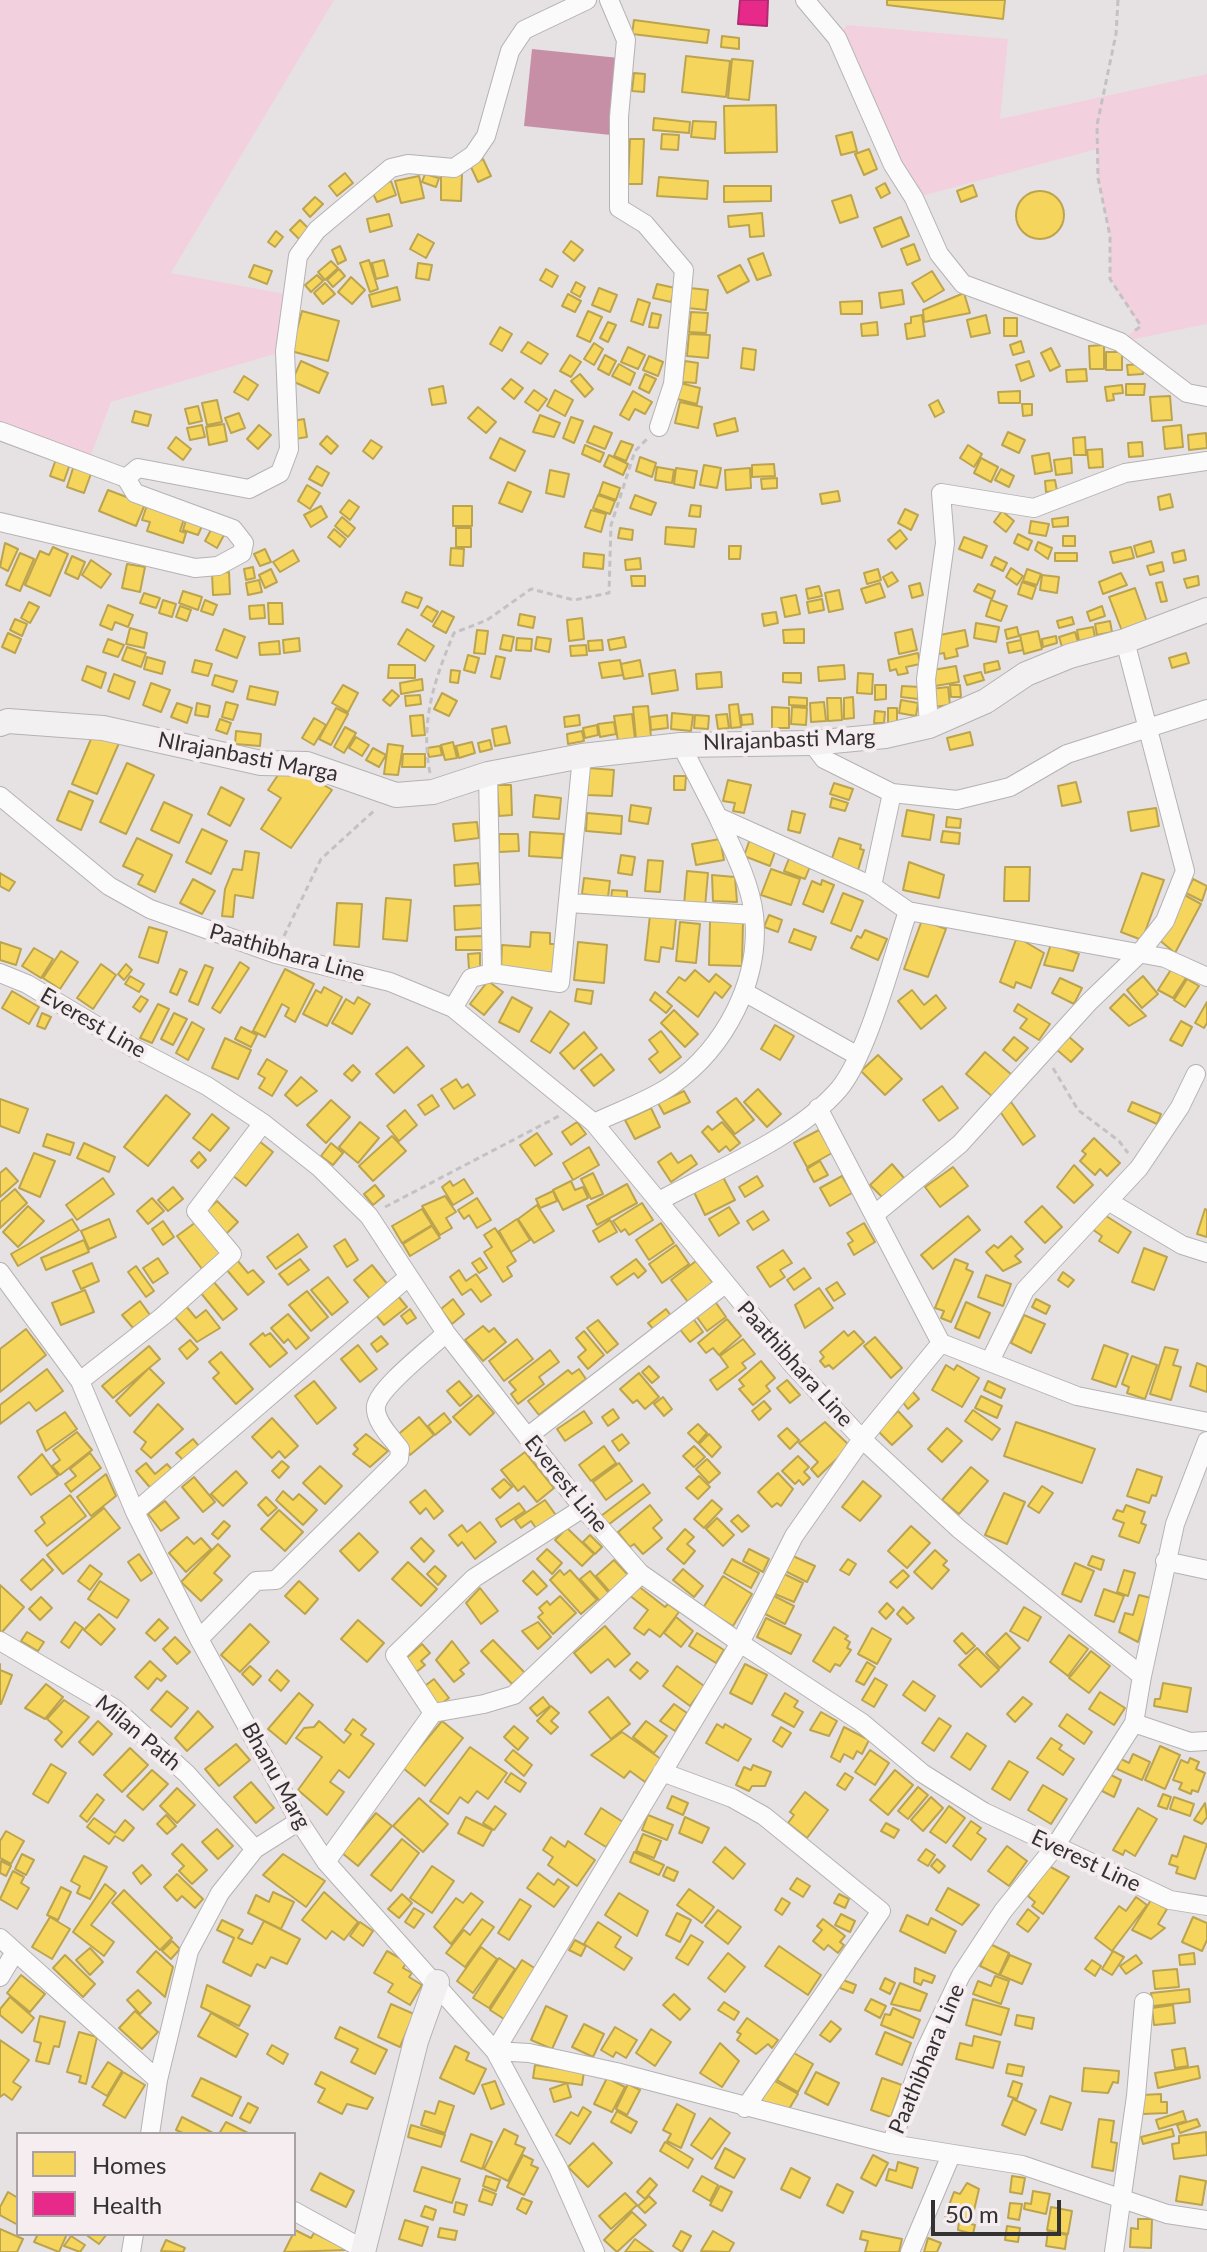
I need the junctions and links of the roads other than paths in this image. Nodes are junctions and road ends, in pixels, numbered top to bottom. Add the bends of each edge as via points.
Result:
1 (587, 0) edge
2 (609, 0) edge
3 (805, 0) edge
4 (1207, 397) edge
5 (659, 427) road end
6 (0, 431) edge
7 (1207, 461) edge
8 (126, 478) junction
9 (0, 522) edge
10 (1207, 610) edge
11 (1125, 641) junction
12 (1207, 709) edge
13 (0, 724) edge
14 (929, 726) junction
15 (1146, 730) junction
16 (812, 743) junction
17 (681, 745) junction
18 (582, 756) junction
19 (488, 774) junction
20 (892, 793) junction
21 (0, 796) edge
22 (718, 817) junction
23 (872, 886) junction
24 (569, 903) junction
25 (908, 911) junction
26 (754, 915) junction
27 (1139, 954) junction
28 (0, 973) edge
29 (492, 973) junction
30 (1207, 977) edge
31 (746, 993) junction
32 (453, 1008) junction
33 (858, 1056) junction
34 (1196, 1074) dead end
35 (818, 1108) junction
36 (263, 1123) junction
37 (594, 1123) junction
38 (661, 1200) junction
39 (1108, 1201) junction
40 (874, 1215) junction
41 (1207, 1253) edge
42 (0, 1272) edge
43 (407, 1278) junction
44 (725, 1284) junction
45 (446, 1333) junction
46 (941, 1343) junction
47 (990, 1361) junction
48 (80, 1381) junction
49 (1207, 1422) edge
50 (527, 1437) junction
51 (862, 1439) junction
52 (1207, 1441) edge
53 (583, 1508) junction
54 (135, 1512) junction
55 (1165, 1561) junction
56 (1207, 1570) edge
57 (641, 1574) junction
58 (199, 1639) junction
59 (0, 1641) edge
60 (740, 1643) junction
61 (1142, 1676) junction
62 (433, 1713) junction
63 (1134, 1723) junction
64 (1207, 1741) edge
65 (662, 1772) junction
66 (299, 1821) junction
67 (1054, 1848) junction
68 (255, 1849) junction
69 (326, 1862) junction
70 (1207, 1906) edge
71 (0, 1938) edge
72 (15, 1952) junction
73 (0, 1977) edge
74 (437, 1982) junction
75 (1144, 2002) dead end
76 (495, 2051) junction
77 (158, 2080) junction
78 (745, 2108) junction
79 (152, 2132) edge
80 (891, 2144) junction
81 (951, 2155) junction
82 (1119, 2199) junction
83 (296, 2212) edge
84 (1207, 2220) edge
85 (363, 2251) edge
86 (595, 2252) edge
87 (910, 2252) edge
88 (1114, 2252) edge

1 - 8 street via 524,30 510,51 486,136 473,155 454,168 391,168 317,230 298,256 285,351 289,449 280,473 249,489 138,468
2 - 5 street via 626,40 619,208 645,224 684,270 673,384
3 - 4 street via 837,38 893,165 939,254 963,284 1120,342 1187,393
6 - 8 street
7 - 14 street via 1125,473 1034,508 941,493 945,543 926,679
8 - 9 street via 135,493 233,529 244,543 242,553 218,566 195,568
10 - 11 street, NIrajanbasti Marg
11 - 14 street, NIrajanbasti Marg via 1026,674 986,701
11 - 15 street
12 - 15 street
13 - 19 street, NIrajanbasti Marga via 103,728 261,763 307,764 396,795 433,792
14 - 16 street, NIrajanbasti Marg
15 - 20 street via 1067,754 1010,787 957,800
15 - 27 street via 1185,871 1165,921
16 - 17 street, NIrajanbasti Marg
16 - 20 street via 824,759
17 - 18 street, NIrajanbasti Marga
17 - 22 street
18 - 19 street, NIrajanbasti Marga
18 - 24 street
19 - 29 street
20 - 23 street
21 - 32 street, Paathibhara Line via 109,886 150,909 276,954 390,982
22 - 23 street
22 - 26 street
23 - 25 street
24 - 26 street
24 - 29 street via 560,983
25 - 27 street
25 - 33 street
26 - 31 street
27 - 30 street via 1165,958
27 - 40 street via 960,1144
28 - 36 street, Everest Line via 207,1086
29 - 32 street via 471,978
31 - 33 street
31 - 37 street via 703,1056 672,1086
32 - 37 street, Paathibhara Line
33 - 35 street via 840,1088
34 - 39 street via 1139,1168
35 - 38 street
35 - 40 street
36 - 43 street, Everest Line via 369,1216
36 - 48 street via 196,1211 232,1254
37 - 38 street, Paathibhara Line
38 - 44 street, Paathibhara Line
39 - 41 street via 1182,1245
39 - 47 street via 1025,1290
40 - 46 street
42 - 48 street, Bhanu Marg
43 - 45 street, Everest Line
43 - 54 street
44 - 50 street
44 - 51 street, Paathibhara Line
45 - 50 street, Everest Line
45 - 58 street via 381,1393 379,1421 400,1449 399,1459 276,1580 256,1581
46 - 47 street
46 - 51 street
47 - 49 street via 1077,1396
48 - 54 street, Bhanu Marg
50 - 53 street, Everest Line
51 - 60 street via 794,1536
51 - 61 street, Paathibhara Line via 959,1529
52 - 55 street
53 - 57 street, Everest Line
53 - 62 street via 474,1578 395,1655
54 - 58 street, Bhanu Marg
55 - 56 street
55 - 61 street
57 - 60 street, Everest Line
57 - 62 street via 514,1695
58 - 66 street, Bhanu Marg
59 - 68 street, Milan Path via 114,1708 187,1774
60 - 65 street
60 - 67 street, Everest Line via 861,1722 922,1773
61 - 63 street, Paathibhara Line
62 - 69 street
63 - 64 street via 1190,1742
63 - 67 street, Paathibhara Line
65 - 76 street
65 - 78 street via 764,1816 881,1911
66 - 68 street
66 - 69 street, Bhanu Marg
67 - 70 street, Everest Line via 1170,1900
67 - 80 street, Paathibhara Line via 961,1975 925,2051
68 - 77 street via 220,1893 189,1951
69 - 74 street, Bhanu Marg
71 - 72 street
72 - 73 street
72 - 77 street
74 - 76 street, Bhanu Marg
74 - 85 street via 412,2056
75 - 82 street
76 - 78 street via 616,2072
76 - 86 street, Bhanu Marg via 558,2168
77 - 79 street
78 - 80 street
80 - 81 street
81 - 82 street via 1022,2165
81 - 87 street
82 - 84 street
82 - 88 street
83 - 85 street

